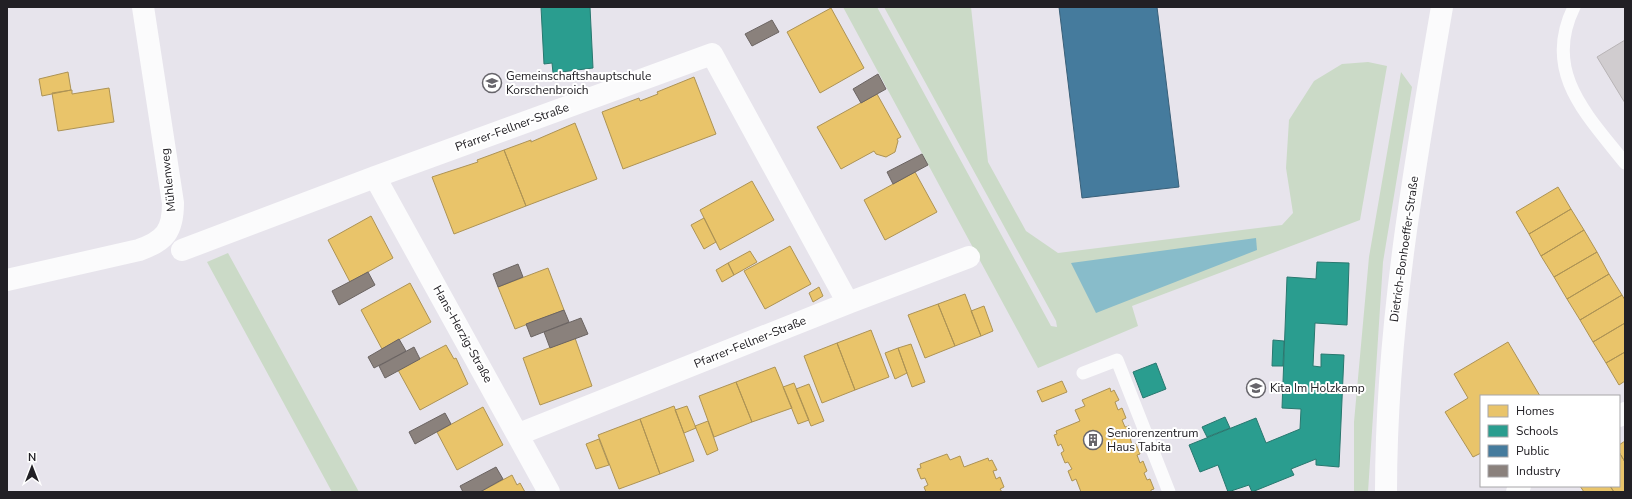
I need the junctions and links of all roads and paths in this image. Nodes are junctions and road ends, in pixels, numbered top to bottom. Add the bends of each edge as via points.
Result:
1 (143, 7) edge
2 (1442, 7) edge
3 (1574, 7) edge
4 (1625, 163) edge
5 (375, 177) junction
6 (182, 250) dead end
7 (968, 257) dead end
8 (7, 280) edge
9 (848, 303) junction
10 (1083, 374) dead end
11 (519, 434) junction
12 (549, 492) edge
13 (1170, 492) edge
14 (1386, 492) edge

1 - 8 street, Mühlenweg via 173,203 169,230 156,243 139,250
2 - 14 street, Dietrich-Bonhoeffer-Straße via 1398,287 1387,417
3 - 4 lane via 1567,23 1563,44 1568,80 1586,115
5 - 6 street, Pfarrer-Fellner-Straße
5 - 9 street, Pfarrer-Fellner-Straße via 712,54
5 - 11 street, Hans-Herzig-Straße
7 - 9 street, Pfarrer-Fellner-Straße
9 - 11 street, Pfarrer-Fellner-Straße
10 - 13 lane via 1117,360
11 - 12 street, Hans-Herzig-Straße

